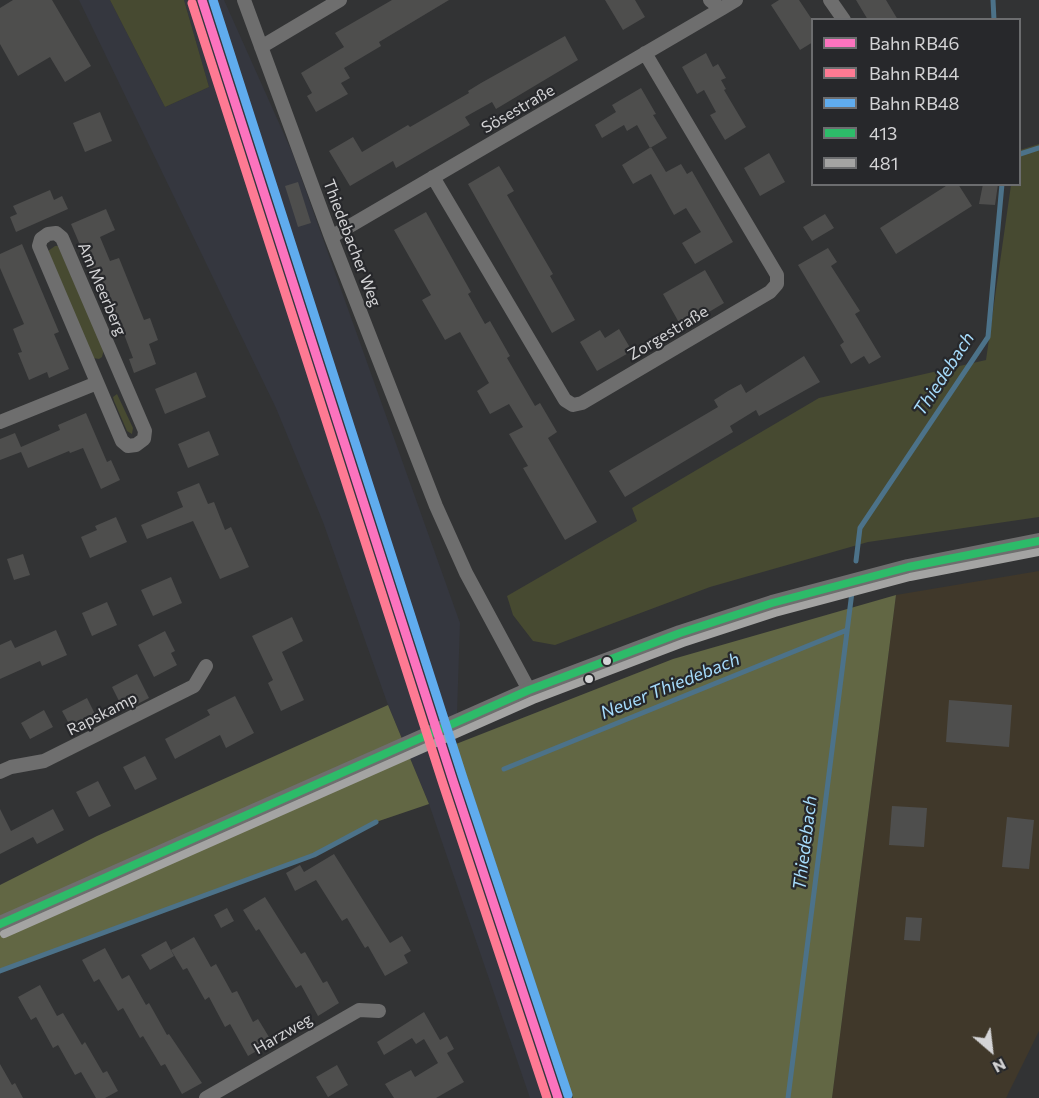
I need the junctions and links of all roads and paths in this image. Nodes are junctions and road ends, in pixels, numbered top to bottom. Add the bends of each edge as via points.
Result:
1 (244, 0) edge
2 (340, 0) edge
3 (736, 0) edge
4 (830, 0) edge
5 (716, 4) edge
6 (842, 18) edge
7 (261, 46) junction
8 (645, 53) junction
9 (434, 177) junction
10 (331, 237) junction
11 (97, 383) junction
12 (0, 422) edge
13 (1039, 541) edge
14 (206, 666) dead end
15 (529, 690) junction
16 (0, 772) edge
17 (0, 924) edge
18 (379, 1011) dead end
19 (206, 1098) edge

1 - 7 street, Thiedebacher Weg
2 - 7 street
3 - 5 street, Sösestraße
4 - 6 street
5 - 8 street, Sösestraße
7 - 10 street, Thiedebacher Weg
8 - 9 street, Sösestraße
8 - 9 street, Zorgestraße via 777,275 777,284 770,292 582,403 573,405 565,400
9 - 10 street, Sösestraße
10 - 15 street, Thiedebacher Weg via 450,539
11 - 11 street, Am Meerberg via 39,246 48,234 56,233 62,238 145,431 144,440 128,446 122,441
11 - 12 street
13 - 15 street via 908,567 772,603
14 - 16 street, Rapskamp via 194,686 44,761
15 - 17 street
18 - 19 street, Harzweg via 358,1010

